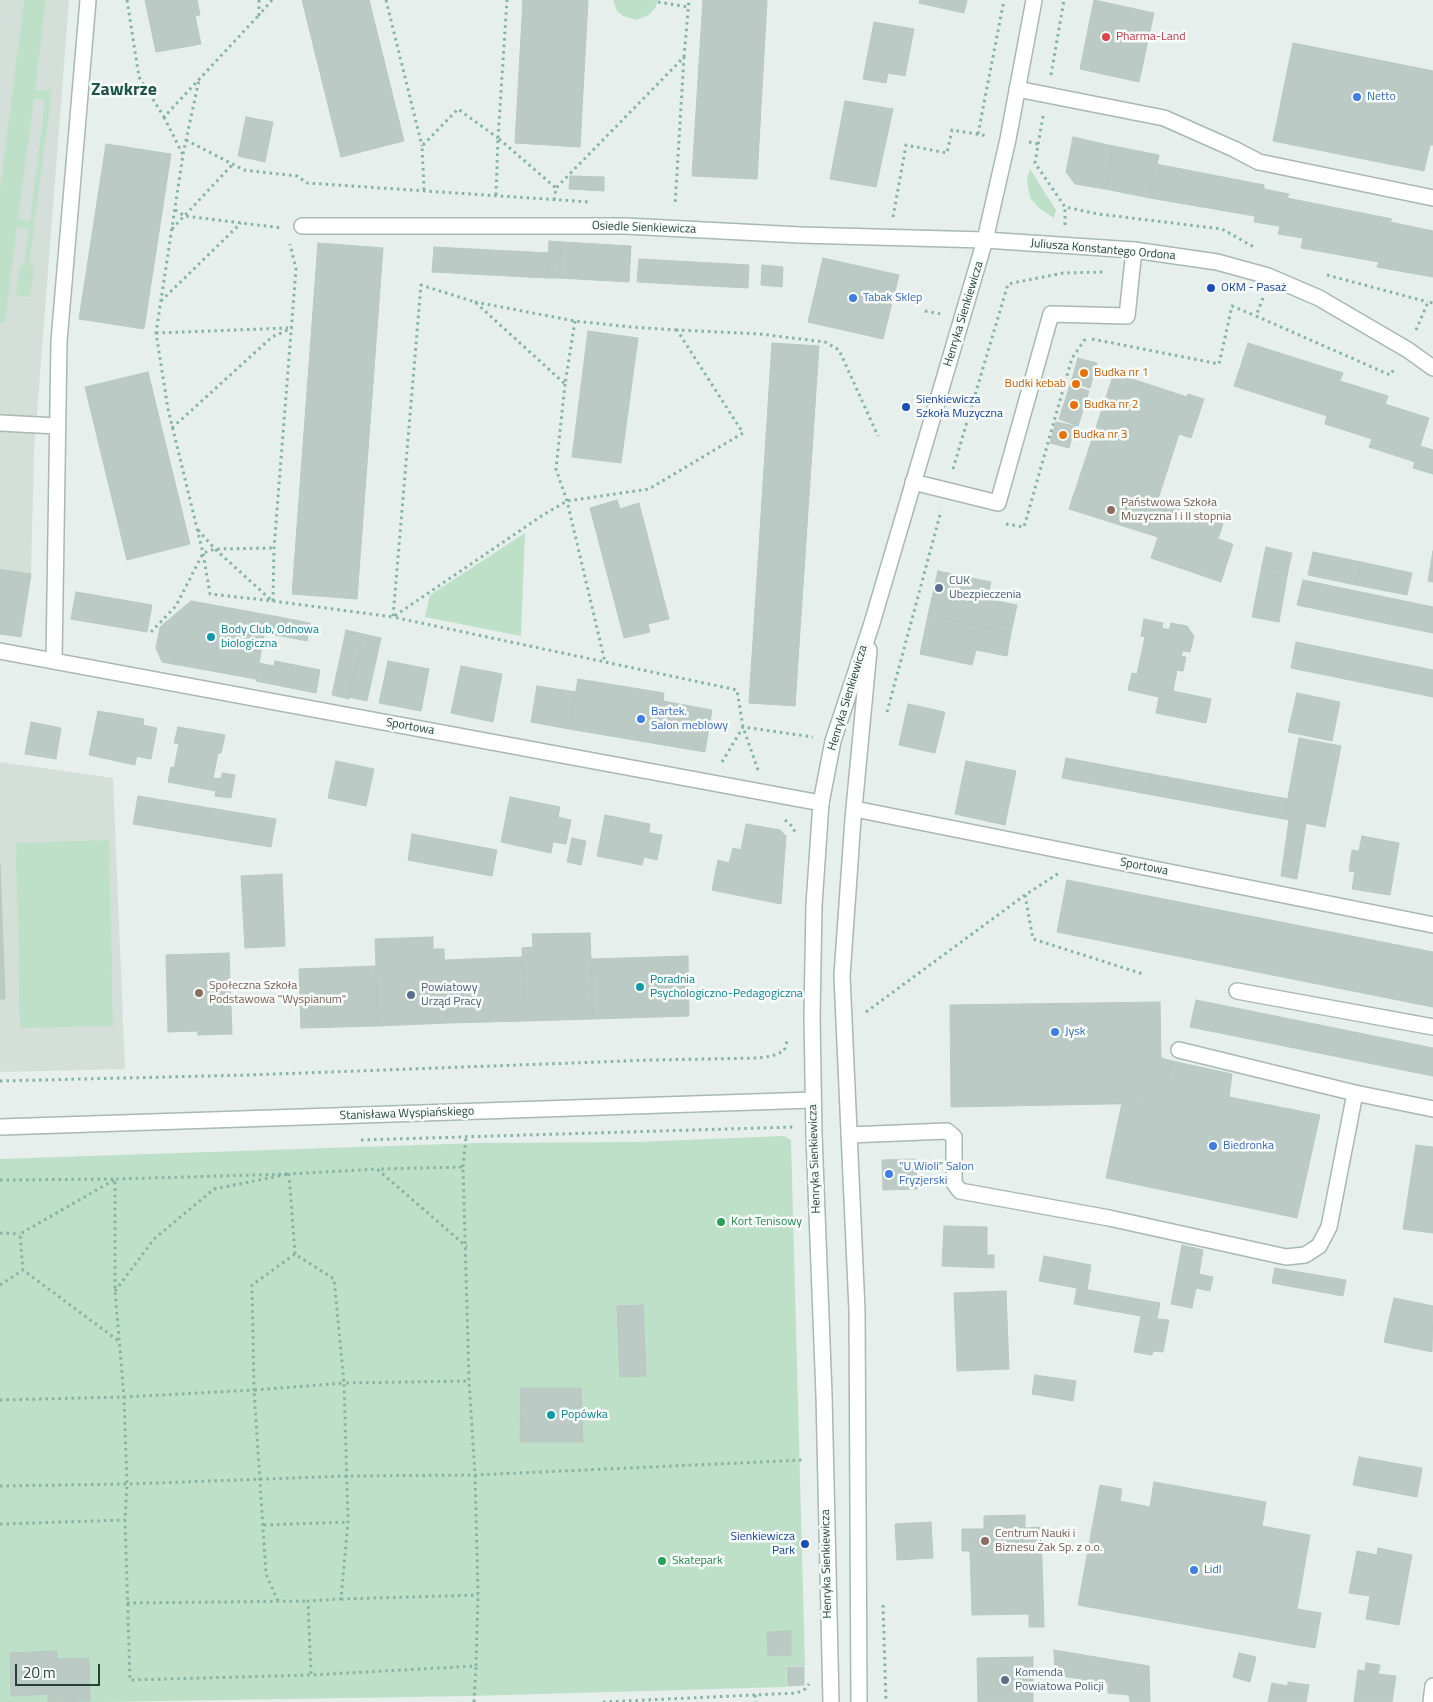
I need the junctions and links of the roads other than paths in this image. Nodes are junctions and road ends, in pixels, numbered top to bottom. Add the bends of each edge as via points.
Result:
1 (88, 0) edge
2 (1034, 0) edge
3 (1017, 89) junction
4 (1433, 198) edge
5 (294, 228) road end
6 (986, 240) junction
7 (1134, 250) junction
8 (1433, 368) edge
9 (0, 424) edge
10 (56, 426) junction
11 (913, 482) junction
12 (872, 623) junction
13 (0, 651) edge
14 (54, 660) junction
15 (821, 803) junction
16 (854, 808) junction
17 (1433, 925) edge
18 (1237, 991) dead end
19 (1433, 1027) edge
20 (1179, 1050) dead end
21 (1355, 1093) junction
22 (813, 1100) junction
23 (1433, 1109) edge
24 (0, 1128) edge
25 (849, 1135) junction
26 (1433, 1686) edge
27 (831, 1702) edge
28 (859, 1702) edge
29 (1431, 1702) edge

1 - 10 street via 59,341
2 - 3 street, Henryka Sienkiewicza
3 - 4 street via 1164,118 1259,162
3 - 6 street, Henryka Sienkiewicza
5 - 6 street, Osiedle Sienkiewicza via 626,226 800,236
6 - 7 street, Juliusza Konstantego Ordona
6 - 11 street, Henryka Sienkiewicza
7 - 8 street, Juliusza Konstantego Ordona via 1217,262 1268,276 1319,298
7 - 11 street via 1127,316 1050,314 998,503
9 - 10 street
10 - 14 street
11 - 12 street, Henryka Sienkiewicza
12 - 15 street, Henryka Sienkiewicza via 833,741
12 - 16 street, Henryka Sienkiewicza
13 - 14 street, Sportowa
14 - 15 street, Sportowa
15 - 22 street, Henryka Sienkiewicza via 814,905
16 - 17 street, Sportowa
16 - 25 street, Henryka Sienkiewicza via 842,976
18 - 19 street
20 - 21 street
21 - 23 street
21 - 25 street via 1329,1227 1320,1246 1305,1256 1286,1257 1109,1218 960,1191 954,1183 954,1137 947,1131
22 - 24 street, Stanisława Wyspiańskiego
22 - 27 street, Henryka Sienkiewicza
25 - 28 street, Henryka Sienkiewicza via 858,1383
26 - 29 street

